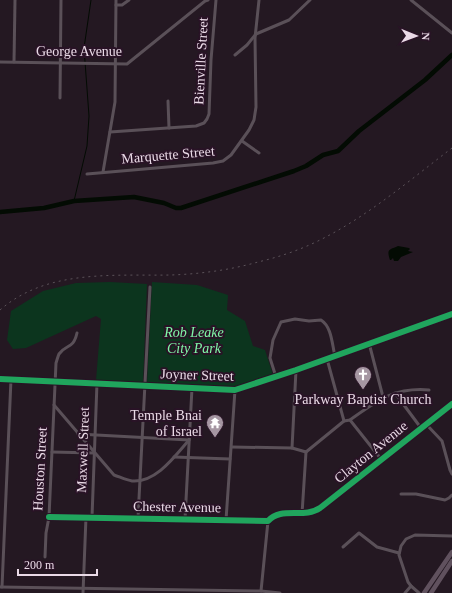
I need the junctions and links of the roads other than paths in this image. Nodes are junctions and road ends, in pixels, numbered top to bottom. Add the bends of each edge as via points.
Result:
1 (15, 0) edge
2 (61, 0) edge
3 (116, 0) edge
4 (129, 0) edge
5 (208, 0) edge
6 (216, 0) edge
7 (259, 0) edge
8 (310, 0) edge
9 (411, 0) edge
10 (116, 6) junction
11 (452, 33) edge
12 (256, 34) junction
13 (235, 55) dead end
14 (0, 62) edge
15 (14, 62) junction
16 (61, 63) junction
17 (115, 64) junction
18 (60, 98) dead end
19 (168, 101) dead end
20 (168, 128) junction
21 (110, 132) junction
22 (242, 142) junction
23 (259, 153) dead end
24 (104, 172) junction
25 (87, 174) dead end
26 (150, 287) dead end
27 (452, 314) edge
28 (77, 333) dead end
29 (369, 344) junction
30 (335, 356) junction
31 (327, 359) junction
32 (296, 370) junction
33 (276, 377) junction
34 (0, 379) edge
35 (11, 379) junction
36 (56, 381) junction
37 (97, 383) junction
38 (144, 386) junction
39 (192, 388) junction
40 (235, 390) junction
41 (429, 390) dead end
42 (395, 393) junction
43 (384, 398) junction
44 (452, 404) edge
45 (54, 406) junction
46 (350, 420) junction
47 (344, 421) junction
48 (426, 424) junction
49 (421, 428) junction
50 (78, 434) junction
51 (95, 435) junction
52 (142, 437) junction
53 (189, 440) junction
54 (232, 447) junction
55 (292, 448) junction
56 (52, 452) junction
57 (306, 452) junction
58 (95, 453) junction
59 (174, 457) junction
60 (189, 457) junction
61 (381, 458) junction
62 (230, 459) junction
63 (452, 474) edge
64 (140, 480) junction
65 (401, 494) dead end
66 (452, 495) edge
67 (302, 514) junction
68 (49, 517) junction
69 (86, 517) junction
70 (92, 517) junction
71 (138, 518) junction
72 (185, 519) junction
73 (226, 520) junction
74 (268, 521) junction
75 (452, 536) edge
76 (343, 547) dead end
77 (452, 552) edge
78 (398, 553) junction
79 (45, 557) dead end
80 (452, 561) edge
81 (411, 586) junction
82 (1, 587) edge
83 (84, 587) junction
84 (261, 591) junction
85 (178, 592) edge
86 (83, 593) edge
87 (280, 593) edge
88 (405, 593) edge
89 (419, 593) edge
90 (426, 593) edge
91 (431, 593) edge

1 - 15 street
2 - 16 street
3 - 10 street
4 - 10 street via 123,5
5 - 17 street, George Avenue via 128,63
6 - 20 street, Bienville Street via 208,116 206,121 199,125
7 - 12 street, Marquette Street
8 - 12 street via 289,20
9 - 11 street
10 - 17 street
12 - 13 street
12 - 22 street, Marquette Street via 255,114
14 - 15 street, George Avenue
15 - 16 street, George Avenue
16 - 17 street, George Avenue
16 - 18 street
17 - 21 street via 115,102
19 - 20 street
20 - 21 street, Bienville Street
21 - 24 street
22 - 23 street
22 - 24 street, Marquette Street via 231,155 220,162
24 - 25 street, Marquette Street
26 - 38 street
27 - 29 street, Joyner Street
28 - 36 street, Houston Street via 76,341 59,354
29 - 30 street, Joyner Street
29 - 43 street
30 - 31 street, Joyner Street
30 - 33 street via 326,324 321,320 295,319 281,322 273,340 270,358
31 - 32 street, Joyner Street
31 - 47 street
32 - 33 street, Joyner Street
32 - 55 street
33 - 40 street, Joyner Street
34 - 35 street, Joyner Street
35 - 36 street, Joyner Street
35 - 82 street
36 - 37 street, Joyner Street
36 - 45 street, Houston Street
37 - 38 street, Joyner Street
37 - 51 street, Maxwell Street
38 - 39 street, Joyner Street
38 - 52 street
39 - 40 street, Joyner Street
39 - 53 street
40 - 54 street
41 - 42 street
42 - 43 street
42 - 49 street
43 - 46 street
44 - 48 street, Clayton Avenue
45 - 50 street
45 - 56 street, Houston Street
46 - 47 street
46 - 61 street
47 - 57 street
48 - 49 street, Clayton Avenue
48 - 63 street via 442,441
49 - 61 street, Clayton Avenue
50 - 51 street
50 - 58 street
51 - 52 street
51 - 58 street, Maxwell Street
52 - 53 street
52 - 64 street
53 - 59 street
53 - 60 street
54 - 55 street
54 - 62 street
55 - 57 street
56 - 58 street
56 - 68 street, Houston Street
57 - 67 street
58 - 64 street via 114,475 132,481
58 - 70 street, Maxwell Street
59 - 60 street
59 - 64 street via 159,471
60 - 62 street
60 - 72 street
61 - 67 street, Clayton Avenue via 317,510
62 - 73 street
64 - 71 street
65 - 66 street via 416,494 445,500
67 - 74 street, Chester Avenue via 277,514
68 - 69 street, Chester Avenue
68 - 79 street, Houston Street
69 - 70 street, Chester Avenue
69 - 83 street
70 - 71 street, Chester Avenue
71 - 72 street, Chester Avenue
72 - 73 street, Chester Avenue
73 - 74 street, Chester Avenue
74 - 84 street
75 - 78 street via 412,536 404,541
76 - 78 street via 359,533 377,546
77 - 90 highway
78 - 81 street
80 - 91 highway
81 - 88 street
81 - 89 street
82 - 83 street
83 - 85 street
83 - 86 street
84 - 85 street
84 - 87 street

